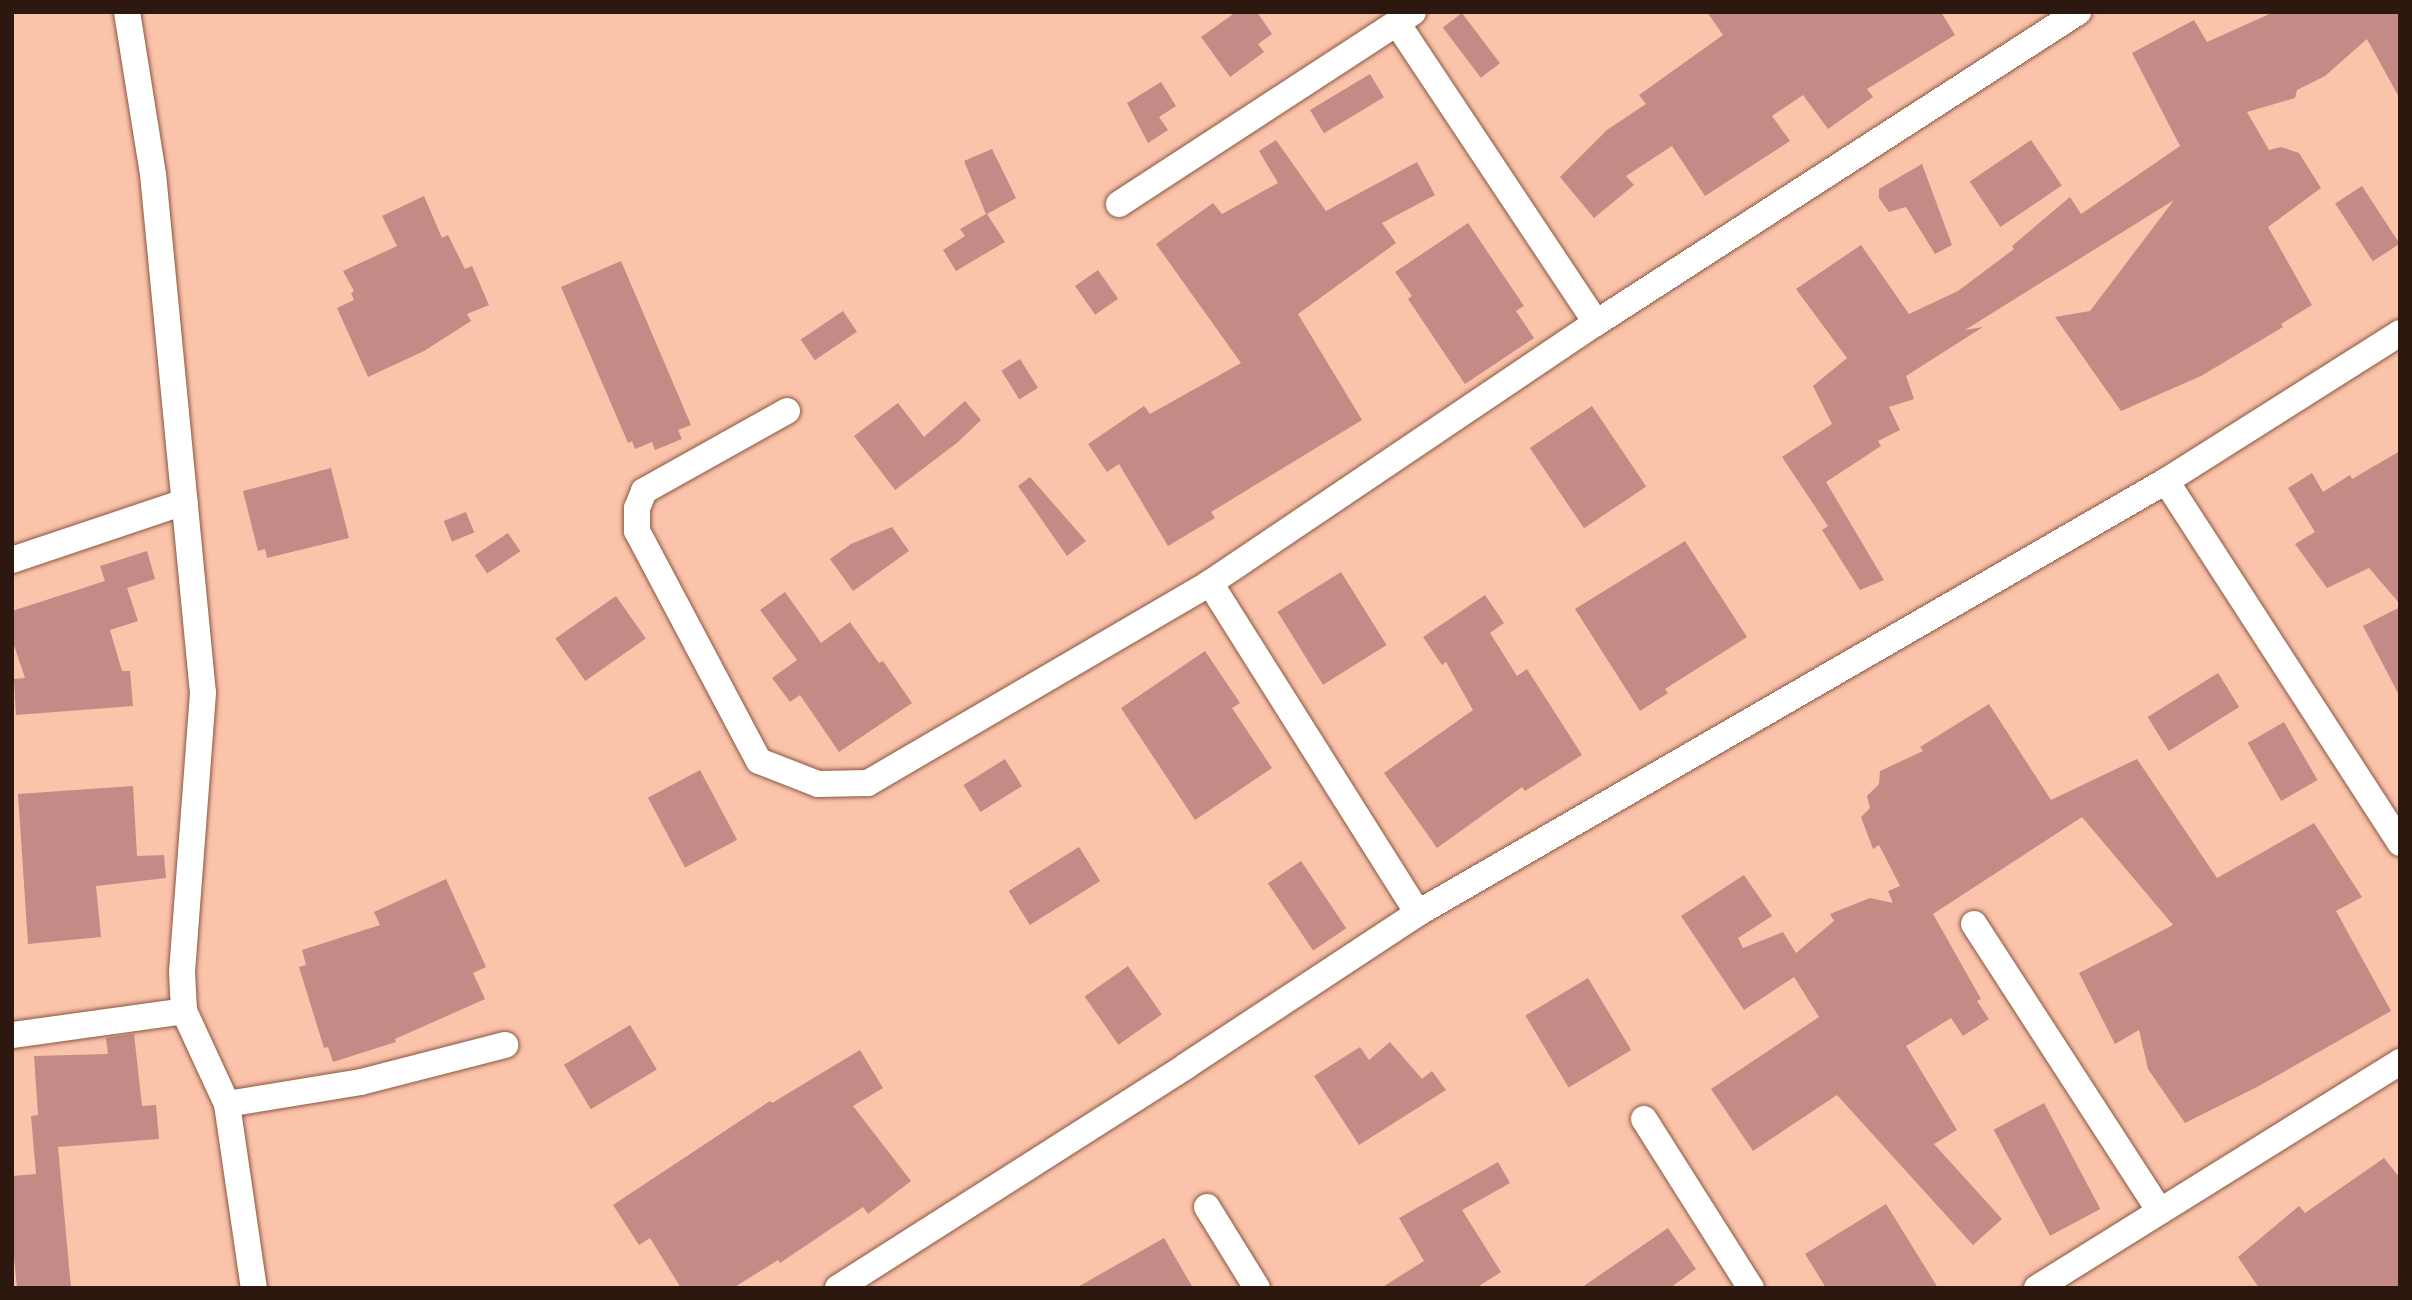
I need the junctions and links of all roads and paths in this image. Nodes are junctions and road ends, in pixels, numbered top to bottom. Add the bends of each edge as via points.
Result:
1 (127, 12) edge
2 (2078, 12) edge
3 (1405, 18) edge
4 (1119, 204) dead end
5 (1596, 323) junction
6 (2400, 332) edge
7 (787, 411) dead end
8 (2166, 481) junction
9 (184, 502) junction
10 (12, 560) edge
11 (1210, 583) junction
12 (2397, 831) edge
13 (1418, 913) junction
14 (1974, 924) dead end
15 (184, 1011) junction
16 (12, 1035) edge
17 (505, 1045) dead end
18 (2400, 1062) edge
19 (227, 1104) junction
20 (1644, 1119) dead end
21 (1207, 1207) dead end
22 (2160, 1211) junction
23 (254, 1288) edge
24 (838, 1288) edge
25 (1257, 1288) edge
26 (1751, 1288) edge
27 (2037, 1288) edge

1 - 9 street via 153,174
2 - 5 street
3 - 4 street
3 - 5 street
5 - 11 street
6 - 8 street
7 - 11 street via 644,491 637,508 638,531 759,761 818,785 869,783
8 - 12 street
8 - 13 street
9 - 10 street
9 - 15 street via 202,693 182,972
11 - 13 street
13 - 24 street
14 - 22 street
15 - 16 street
15 - 19 street
17 - 19 street via 361,1082
18 - 22 street
19 - 23 street
20 - 26 street
21 - 25 street
22 - 27 street

